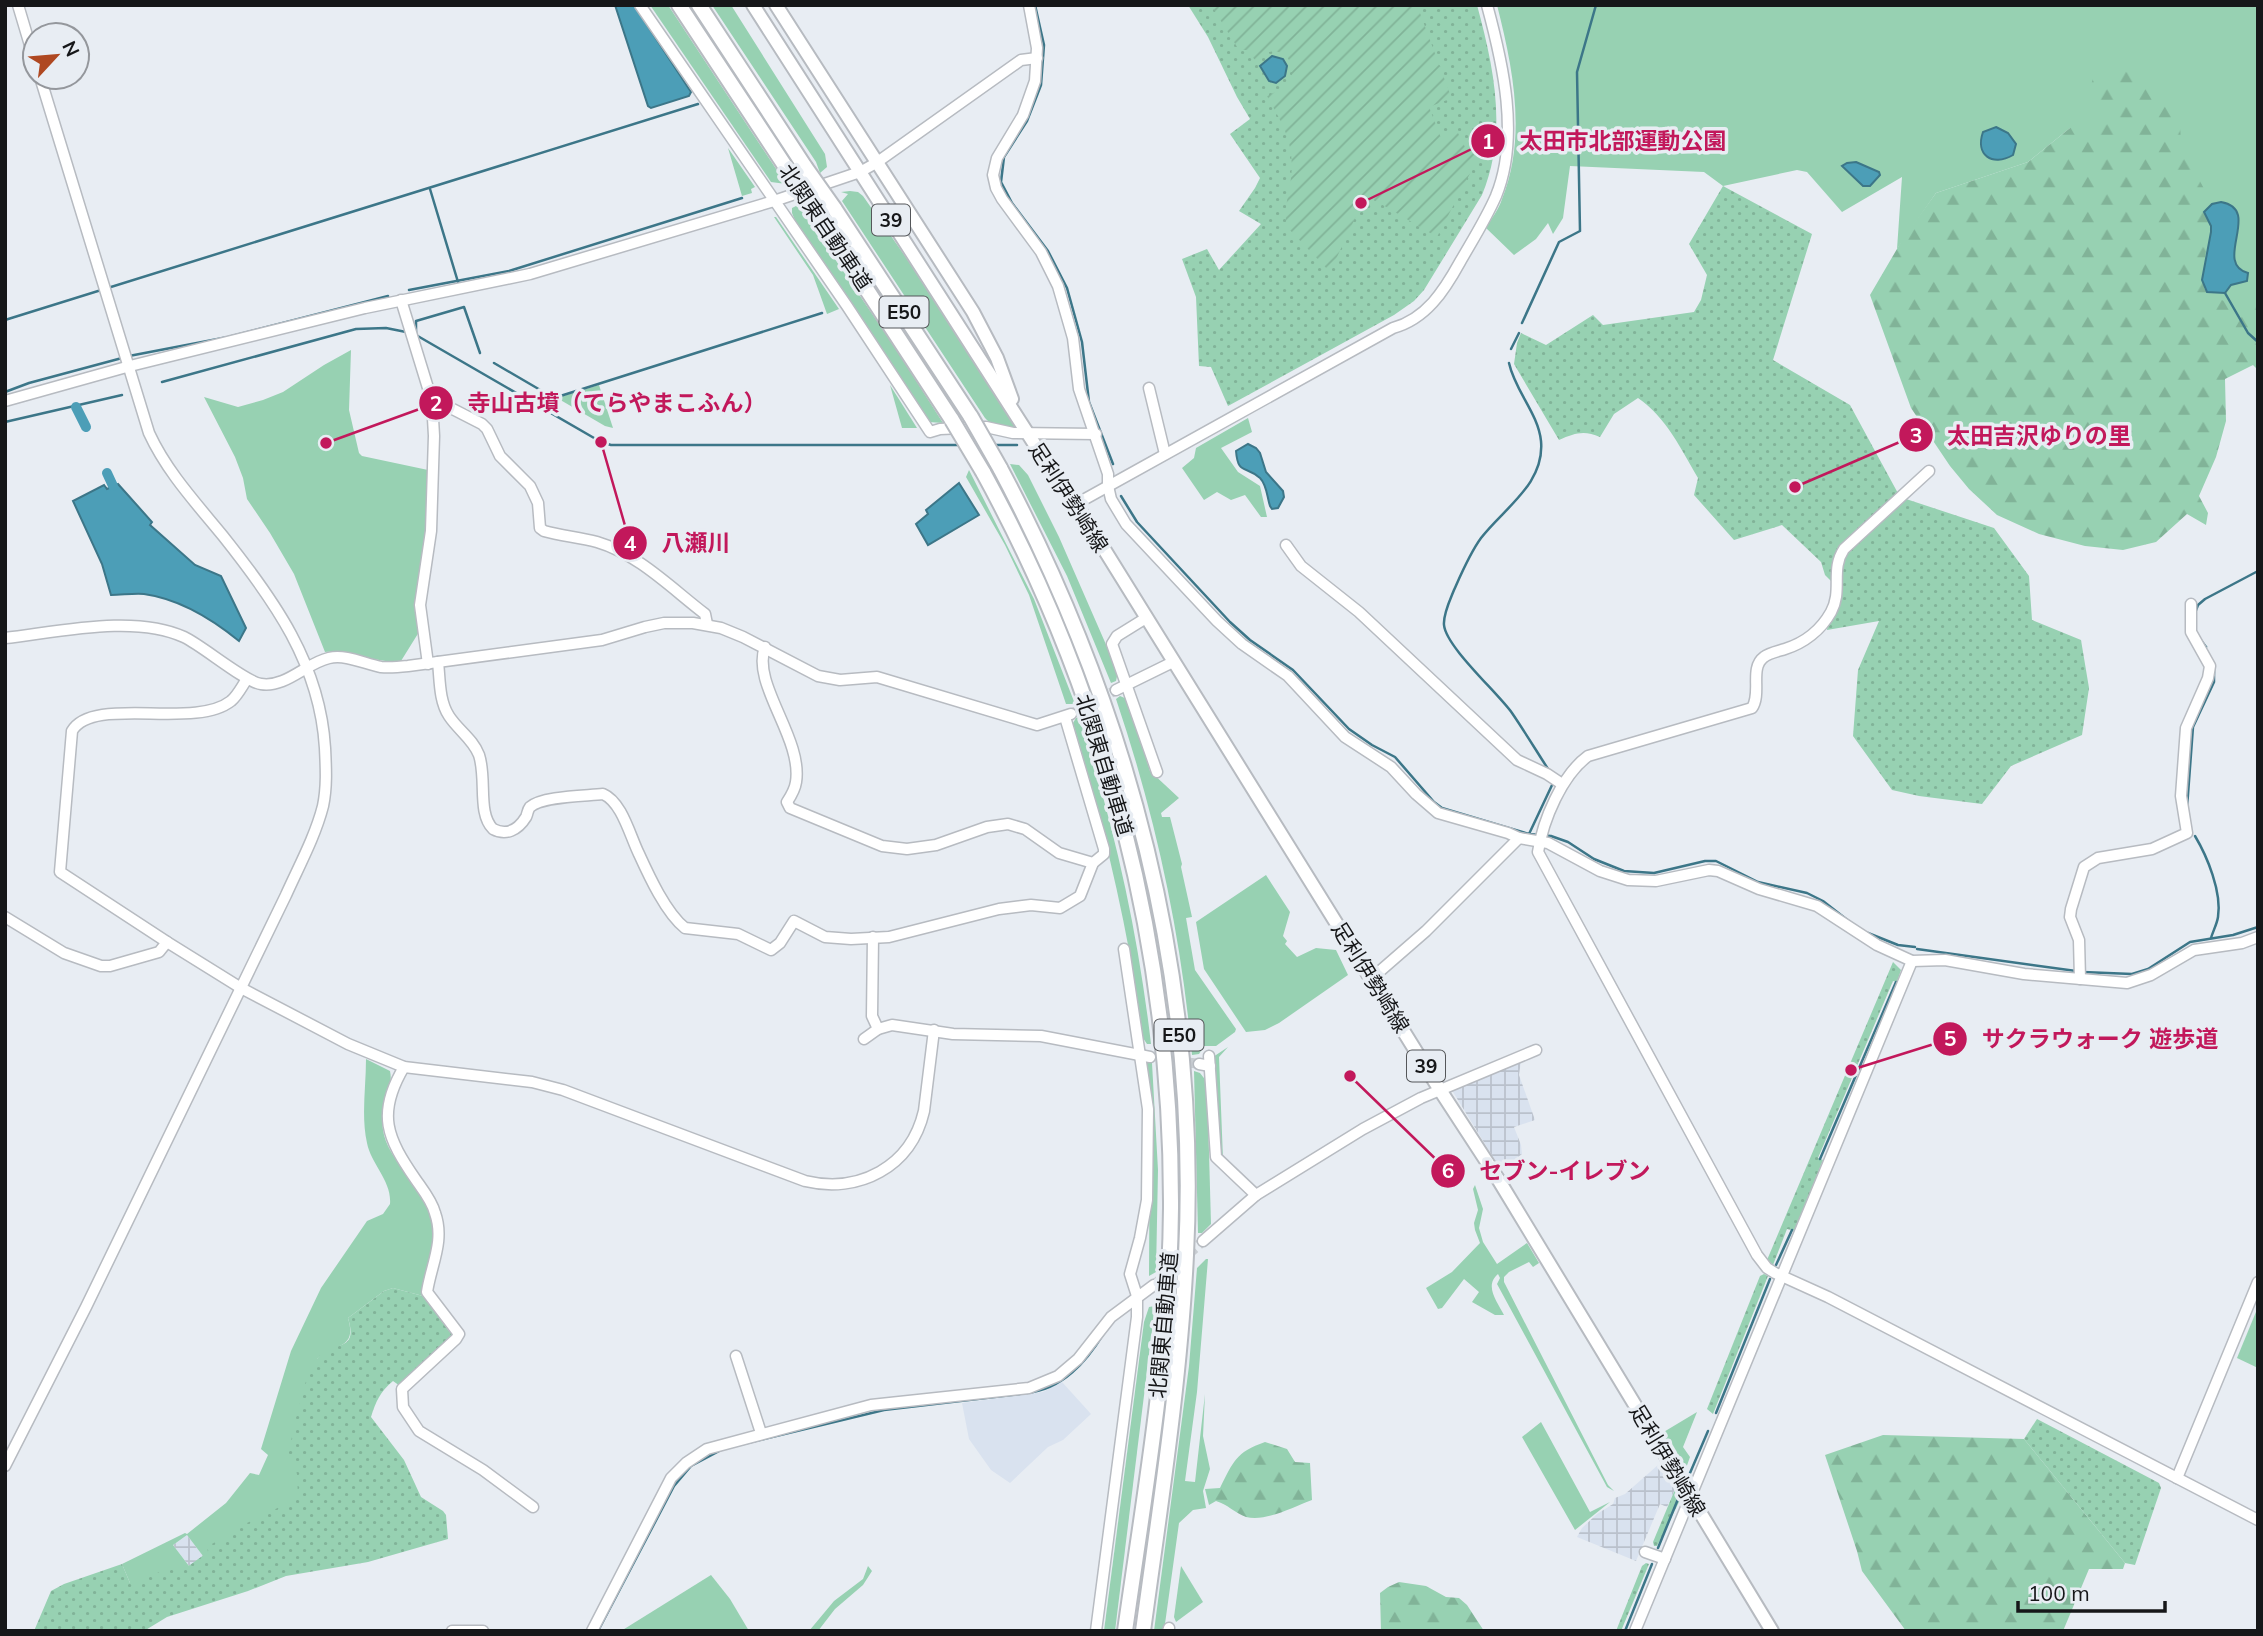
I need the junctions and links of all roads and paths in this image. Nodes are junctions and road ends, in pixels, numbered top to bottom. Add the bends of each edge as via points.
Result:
1 (640, 5) edge
2 (679, 5) edge
3 (699, 5) edge
4 (753, 5) edge
5 (776, 5) edge
6 (1029, 5) edge
7 (1487, 5) edge
8 (1037, 58) junction
9 (44, 91) edge
10 (876, 163) junction
11 (860, 172) junction
12 (774, 201) junction
13 (401, 300) junction
14 (130, 366) junction
15 (1149, 388) dead end
16 (5, 401) edge
17 (432, 401) junction
18 (1096, 433) junction
19 (1028, 434) junction
20 (1165, 454) junction
21 (1929, 471) dead end
22 (1108, 486) junction
23 (1076, 504) junction
24 (1286, 545) dead end
25 (2191, 604) dead end
26 (1146, 618) junction
27 (707, 624) junction
28 (5, 638) edge
29 (765, 648) junction
30 (1173, 662) junction
31 (433, 663) junction
32 (308, 666) junction
33 (247, 679) junction
34 (1128, 684) junction
35 (1116, 690) tunnel mouth
36 (1157, 772) dead end
37 (1562, 784) junction
38 (1519, 838) junction
39 (1540, 841) junction
40 (1093, 863) junction
41 (5, 917) edge
42 (873, 937) junction
43 (2258, 937) edge
44 (166, 942) junction
45 (1124, 949) dead end
46 (1912, 961) junction
47 (1373, 978) junction
48 (2080, 979) junction
49 (240, 988) junction
50 (878, 1029) junction
51 (934, 1030) junction
52 (864, 1039) dead end
53 (1536, 1050) dead end
54 (1145, 1055) junction
55 (1206, 1062) dead end
56 (404, 1067) junction
57 (1440, 1090) junction
58 (1256, 1195) junction
59 (1203, 1241) tunnel mouth
60 (1782, 1276) junction
61 (2258, 1282) edge
62 (1154, 1285) tunnel mouth
63 (1138, 1296) junction
64 (736, 1356) dead end
65 (761, 1433) junction
66 (9, 1452) edge
67 (5, 1466) edge
68 (2177, 1478) junction
69 (1690, 1497) junction
70 (533, 1507) dead end
71 (2258, 1520) edge
72 (1645, 1552) dead end
73 (1665, 1559) junction
74 (452, 1631) edge
75 (483, 1631) edge
76 (592, 1631) edge
77 (1097, 1631) edge
78 (1125, 1631) edge
79 (1143, 1631) edge
80 (1635, 1631) edge
81 (1772, 1631) edge

1 - 12 street
2 - 78 highway, 北関東自動車道 / E50, bridge via 982,472 1030,563 1068,652 1130,848 1150,943 1170,1148 1161,1368
3 - 79 highway, 北関東自動車道 / E50, bridge via 1000,468 1084,644 1131,784 1158,893 1175,1000 1187,1148 1178,1369
4 - 11 main road, 足利伊勢崎線 / 39
5 - 10 main road, 足利伊勢崎線 / 39
6 - 8 street
7 - 20 street via 1506,89 1506,157 1496,195 1451,278 1409,324 1393,328
8 - 10 street via 1021,60
8 - 18 street via 1029,101 996,158 993,175 1002,199 1053,274 1071,326 1079,389
9 - 14 street
10 - 11 street
10 - 19 main road, 足利伊勢崎線 / 39 via 986,333
11 - 12 street
11 - 19 main road, 足利伊勢崎線 / 39
12 - 13 street via 530,274
12 - 19 street via 930,432 986,427
13 - 14 street
13 - 17 street
14 - 16 street
14 - 32 street via 156,449 258,583
15 - 20 street
17 - 27 street via 482,424 500,456 530,486 538,503 540,528 621,552 705,614
17 - 31 street via 431,531 420,605
18 - 19 street
18 - 22 street
19 - 23 main road, 足利伊勢崎線 / 39
20 - 22 street
21 - 37 street via 1844,549 1836,564 1835,601 1828,618 1802,643 1765,656 1757,669 1757,700 1752,708 1588,756
22 - 23 street
22 - 38 street via 1126,524 1217,621 1288,676 1345,737 1391,766 1438,813
23 - 26 main road, 足利伊勢崎線 / 39
24 - 37 street via 1301,566 1359,612 1517,760
25 - 48 street via 2191,632 2210,666 2186,728 2181,796 2187,832 2152,849 2098,858 2084,867 2070,917 2079,940
26 - 30 main road, 足利伊勢崎線 / 39
26 - 34 street via 1112,641
27 - 29 street
27 - 31 street via 664,623 602,640
28 - 33 street via 127,625 151,627 194,642
29 - 40 street via 818,676 840,680 877,677 1037,725 1068,715 1104,849
29 - 40 street via 767,688 787,730 796,772 787,802 790,808 892,848 936,845 987,827 1016,825 1059,853
30 - 34 street
30 - 47 main road, 足利伊勢崎線 / 39
31 - 32 street via 384,668 335,657
31 - 42 street via 446,710 479,754 484,818 492,829 514,830 536,804 603,794 616,805 639,856 685,928 738,934 771,950 794,921 825,937
32 - 33 street via 272,684
32 - 49 street via 321,709 327,776 323,806
33 - 44 street via 235,697 221,706 171,715 111,713 80,722 72,731 60,872
34 - 35 street
34 - 36 street
37 - 39 street
38 - 39 street
38 - 47 street
39 - 46 street via 1629,880 1656,881 1718,871 1744,884 1817,906 1877,945
39 - 60 street via 1541,859 1757,1255 1767,1268
40 - 42 street via 1080,896 1067,906 999,909 939,926
41 - 44 street via 64,953 94,965 110,966 159,952
42 - 50 street via 872,1016
43 - 48 street via 2194,950 2127,983
44 - 49 street
45 - 54 street
46 - 48 street via 1945,960
46 - 60 street
47 - 57 main road, 足利伊勢崎線 / 39
49 - 56 street via 348,1044
49 - 66 street via 86,1307
50 - 51 street via 892,1024
50 - 52 street
51 - 54 street via 1041,1036
51 - 56 street via 921,1121 909,1145 885,1169 845,1185 805,1181 564,1090 533,1082
53 - 57 street
54 - 63 street via 1145,1214 1130,1274
55 - 58 street via 1216,1157
56 - 70 street via 390,1096 388,1129 397,1153 435,1212 439,1242 427,1292 458,1334 402,1389 403,1407 419,1431
57 - 58 street via 1363,1129
57 - 69 main road, 足利伊勢崎線 / 39
58 - 59 street
60 - 68 street
60 - 69 street
61 - 68 street
62 - 63 street
63 - 65 street via 1111,1317 1078,1360 1043,1383 871,1405
63 - 77 street
64 - 65 street
65 - 76 street via 706,1449 671,1478
66 - 67 street
68 - 71 street
69 - 73 street
69 - 81 main road, 足利伊勢崎線 / 39
72 - 73 street
73 - 80 street
74 - 75 street

